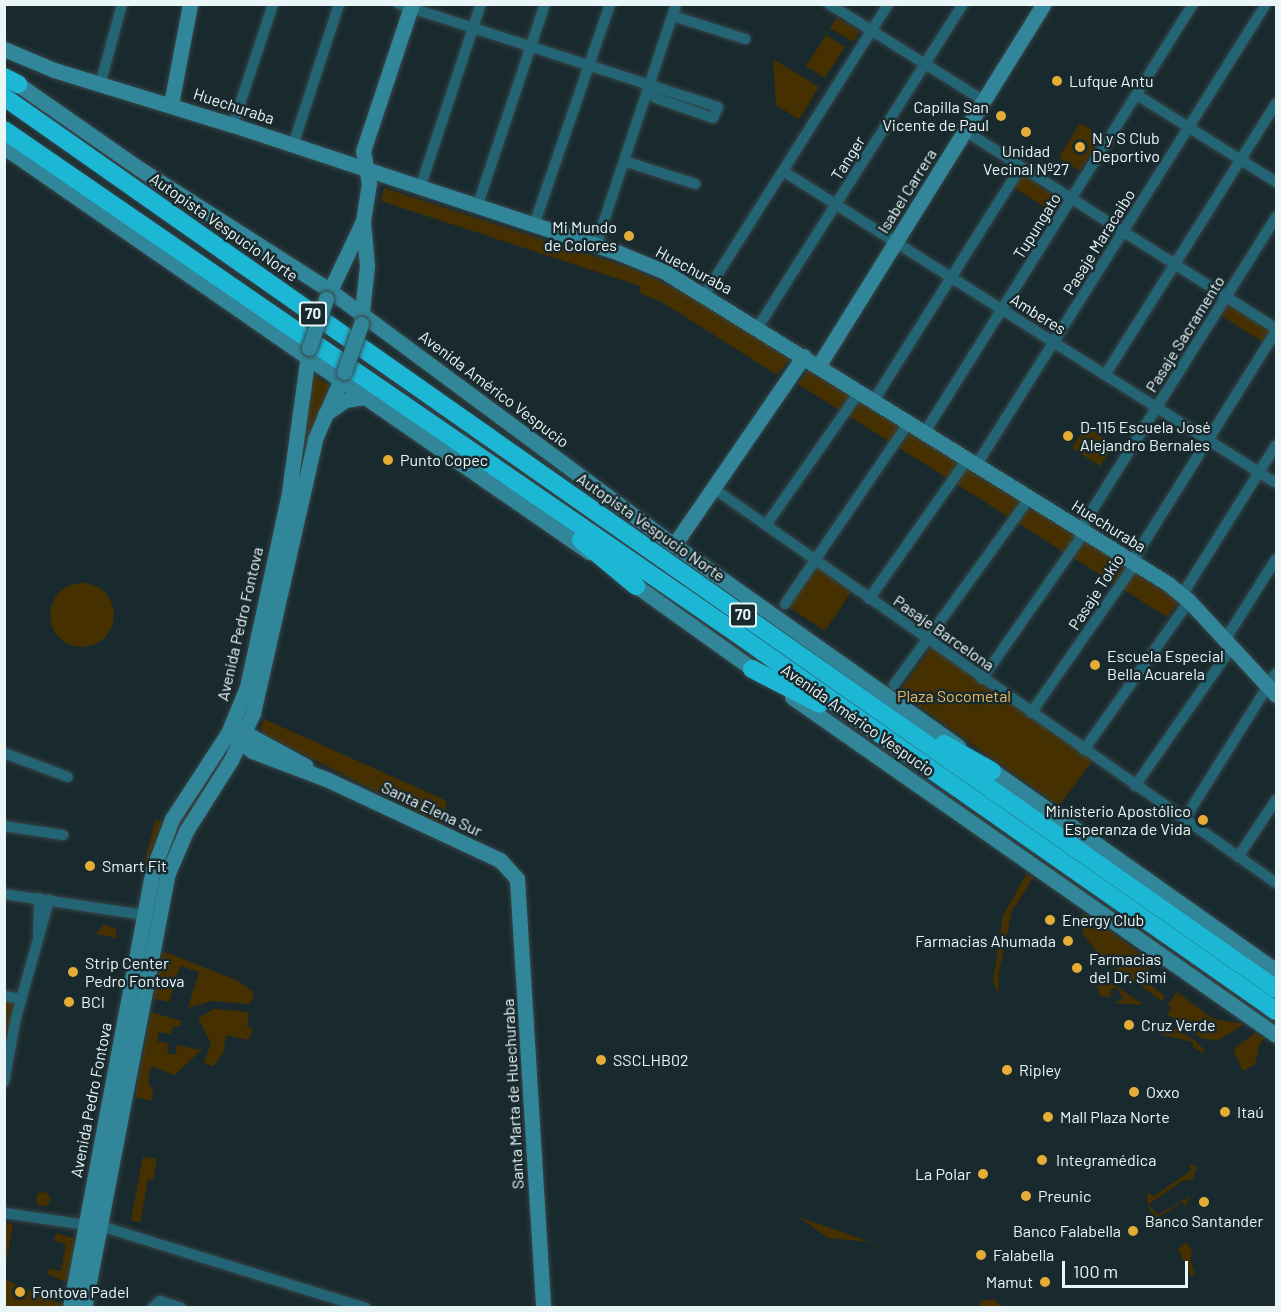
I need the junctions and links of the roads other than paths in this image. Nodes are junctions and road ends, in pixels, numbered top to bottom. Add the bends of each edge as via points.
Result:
1 (122, 4) edge
2 (190, 4) edge
3 (273, 4) edge
4 (339, 4) edge
5 (482, 4) edge
6 (545, 4) edge
7 (610, 4) edge
8 (676, 4) edge
9 (829, 4) edge
10 (888, 4) edge
11 (963, 4) edge
12 (1044, 4) edge
13 (1194, 4) edge
14 (1266, 4) edge
15 (407, 6) edge
16 (673, 16) junction
17 (473, 29) junction
18 (871, 31) junction
19 (745, 39) dead end
20 (530, 48) junction
21 (4, 49) edge
22 (925, 64) junction
23 (588, 68) junction
24 (8, 83) edge
25 (100, 85) junction
26 (648, 88) junction
27 (1137, 95) junction
28 (984, 101) junction
29 (1276, 103) edge
30 (171, 104) junction
31 (233, 124) junction
32 (1189, 128) junction
33 (4, 130) edge
34 (965, 131) junction
35 (293, 145) junction
36 (4, 147) edge
37 (1240, 160) junction
38 (624, 161) junction
39 (1021, 166) junction
40 (366, 171) junction
41 (783, 171) junction
42 (1276, 182) edge
43 (695, 184) dead end
44 (420, 189) junction
45 (1072, 199) junction
46 (836, 204) junction
47 (477, 207) junction
48 (1276, 217) edge
49 (363, 220) junction
50 (534, 225) junction
51 (1124, 231) junction
52 (896, 242) junction
53 (596, 245) junction
54 (340, 263) junction
55 (1175, 264) junction
56 (303, 273) junction
57 (951, 277) junction
58 (705, 294) junction
59 (328, 295) junction
60 (1227, 296) junction
61 (1002, 309) junction
62 (362, 319) junction
63 (758, 327) junction
64 (1276, 329) edge
65 (1054, 342) junction
66 (308, 352) junction
67 (804, 356) junction
68 (819, 365) junction
69 (343, 375) junction
70 (1105, 375) junction
71 (860, 391) junction
72 (367, 397) junction
73 (874, 400) junction
74 (1157, 407) junction
75 (323, 416) junction
76 (909, 422) junction
77 (925, 432) junction
78 (1208, 440) junction
79 (1276, 445) edge
80 (973, 462) junction
81 (1260, 472) junction
82 (506, 477) junction
83 (1276, 483) edge
84 (713, 488) junction
85 (1030, 497) junction
86 (766, 525) junction
87 (1083, 531) junction
88 (674, 545) junction
89 (1276, 559) edge
90 (815, 560) junction
91 (1134, 562) junction
92 (636, 586) junction
93 (1186, 598) junction
94 (869, 599) junction
95 (785, 604) dead end
96 (929, 641) junction
97 (1229, 644) junction
98 (752, 669) junction
99 (1276, 673) edge
100 (982, 679) junction
101 (894, 685) dead end
102 (1273, 691) edge
103 (864, 700) junction
104 (1031, 713) junction
105 (236, 734) junction
106 (878, 735) junction
107 (1084, 750) junction
108 (4, 753) edge
109 (992, 771) junction
110 (68, 777) dead end
111 (196, 781) junction
112 (1135, 786) junction
113 (211, 793) junction
114 (1276, 800) edge
115 (1184, 820) junction
116 (4, 826) edge
117 (63, 834) dead end
118 (1238, 857) junction
119 (517, 879) joint
120 (1276, 883) edge
121 (5, 896) edge
122 (44, 899) junction
123 (144, 915) junction
124 (38, 936) junction
125 (1276, 971) edge
126 (1276, 989) edge
127 (4, 996) edge
128 (22, 999) junction
129 (1276, 1011) edge
130 (1276, 1035) edge
131 (8, 1038) edge
132 (4, 1082) edge
133 (4, 1213) edge
134 (93, 1227) junction
135 (70, 1308) edge
136 (84, 1308) edge
137 (152, 1308) edge
138 (181, 1308) edge
139 (366, 1308) edge
140 (543, 1308) edge

1 - 25 street
2 - 30 street
3 - 31 street
4 - 35 street
5 - 17 street
6 - 20 street
7 - 23 street
8 - 16 street
9 - 18 street
10 - 18 street
11 - 22 street, Tanger
12 - 28 street, Isabel Carrera
13 - 27 street, Tupungato
14 - 32 street, Pasaje Maracaibo
15 - 17 street
15 - 40 street, Avenida Pedro Fontova via 363,151
16 - 19 street
16 - 26 street
17 - 20 street
17 - 44 street
18 - 22 street
18 - 41 street
20 - 23 street
20 - 47 street
21 - 25 street, Huechuraba
22 - 28 street
22 - 46 street, Tanger
23 - 26 street
23 - 50 street
24 - 56 street, Avenida Américo Vespucio
24 - 103 highway, Autopista Vespucio Norte / 70
25 - 30 street, Huechuraba
26 - 26 street via 656,98 713,118 718,107 661,88
26 - 38 street
27 - 32 street
27 - 45 street, Tupungato
28 - 34 street, Isabel Carrera
29 - 37 street
30 - 31 street, Huechuraba
31 - 35 street, Huechuraba
32 - 37 street
32 - 51 street, Pasaje Maracaibo
33 - 82 highway, 70
34 - 39 street
34 - 52 street, Isabel Carrera
35 - 40 street, Huechuraba
36 - 66 street, Avenida Américo Vespucio
37 - 42 street
37 - 55 street
38 - 43 street
38 - 53 street
39 - 45 street
39 - 57 street
40 - 44 street, Huechuraba
40 - 49 street, Avenida Pedro Fontova via 369,184
41 - 46 street, Amberes
41 - 58 street
44 - 47 street, Huechuraba
45 - 51 street
45 - 61 street, Tupungato
46 - 52 street, Amberes
46 - 63 street, Tanger
47 - 50 street, Huechuraba
48 - 60 street, Pasaje Sacramento
49 - 54 street, Avenida Pedro Fontova
49 - 62 street, Avenida Pedro Fontova via 367,266
50 - 53 street, Huechuraba
51 - 55 street
51 - 65 street, Pasaje Maracaibo
52 - 57 street, Amberes
52 - 68 street, Isabel Carrera
53 - 58 street, Huechuraba via 650,265
54 - 56 street via 324,273
54 - 59 street, Avenida Pedro Fontova
55 - 60 street
55 - 70 street
56 - 59 street, Avenida Américo Vespucio
57 - 61 street, Amberes
57 - 73 street
58 - 63 street, Huechuraba
59 - 62 street, Avenida Américo Vespucio
59 - 66 street, Avenida Pedro Fontova, bridge
60 - 64 street
60 - 74 street, Pasaje Sacramento
61 - 65 street, Amberes
61 - 77 street, Tupungato
62 - 69 street, Avenida Pedro Fontova, bridge
62 - 88 street, Avenida Américo Vespucio
63 - 67 street, Huechuraba
64 - 78 street, Pasaje Tokio
65 - 70 street, Amberes
65 - 80 street, Pasaje Maracaibo
66 - 69 street, Avenida Américo Vespucio
66 - 105 street, Avenida Pedro Fontova via 289,492
67 - 68 street, Huechuraba
67 - 84 street
68 - 71 street, Huechuraba
69 - 72 street, Avenida Américo Vespucio
69 - 75 street, Avenida Pedro Fontova
70 - 74 street, Amberes
71 - 73 street, Huechuraba
71 - 86 street
72 - 75 street via 345,400
72 - 92 street, Avenida Américo Vespucio
73 - 76 street, Huechuraba
74 - 78 street, Amberes
74 - 87 street, Pasaje Sacramento
75 - 105 street, Avenida Pedro Fontova via 257,699
76 - 77 street, Huechuraba
76 - 90 street
77 - 80 street, Huechuraba
78 - 81 street, Amberes
78 - 91 street, Pasaje Tokio
79 - 81 street
80 - 85 street, Huechuraba
80 - 94 street, Pasaje Maracaibo
81 - 83 street, Amberes
81 - 93 street
82 - 92 highway
82 - 106 highway, 70
84 - 86 street, Pasaje Barcelona
84 - 88 street
85 - 87 street, Huechuraba
85 - 96 street
86 - 90 street, Pasaje Barcelona
87 - 91 street, Huechuraba
87 - 100 street, Pasaje Sacramento
88 - 109 street, Avenida Américo Vespucio
89 - 97 street
90 - 94 street, Pasaje Barcelona
90 - 95 street
91 - 93 street, Huechuraba
91 - 104 street, Pasaje Tokio
92 - 98 street, Avenida Américo Vespucio
93 - 97 street, Huechuraba
93 - 107 street
94 - 96 street, Pasaje Barcelona
96 - 100 street, Pasaje Barcelona
96 - 101 street via 922,644
97 - 102 street, Huechuraba
97 - 112 street
98 - 106 highway
98 - 130 street, Avenida Américo Vespucio
99 - 102 street
100 - 104 street, Pasaje Barcelona
102 - 115 street
103 - 109 highway
103 - 126 highway, Autopista Vespucio Norte / 70
104 - 107 street, Pasaje Barcelona
105 - 111 street, Avenida Pedro Fontova
105 - 113 street, Avenida Pedro Fontova
105 - 119 street, Santa Elena Sur via 500,860
106 - 129 highway, 70
107 - 112 street, Pasaje Barcelona
108 - 110 street
109 - 125 street, Avenida Américo Vespucio
111 - 113 street via 207,782
111 - 123 street, Avenida Pedro Fontova via 162,843
112 - 115 street, Pasaje Barcelona
113 - 134 street, Avenida Pedro Fontova via 179,843 166,879
114 - 118 street
115 - 118 street, Pasaje Barcelona
116 - 117 street
118 - 120 street, Pasaje Barcelona
119 - 140 street, Santa Marta de Huechuraba
121 - 122 street
122 - 123 street
122 - 124 street
122 - 124 street via 45,924
123 - 134 street, Avenida Pedro Fontova
124 - 128 street
127 - 128 street
128 - 131 street
131 - 132 street
133 - 134 street
134 - 135 street, Avenida Pedro Fontova
134 - 136 street, Avenida Pedro Fontova
134 - 139 street
137 - 138 street via 160,1300

